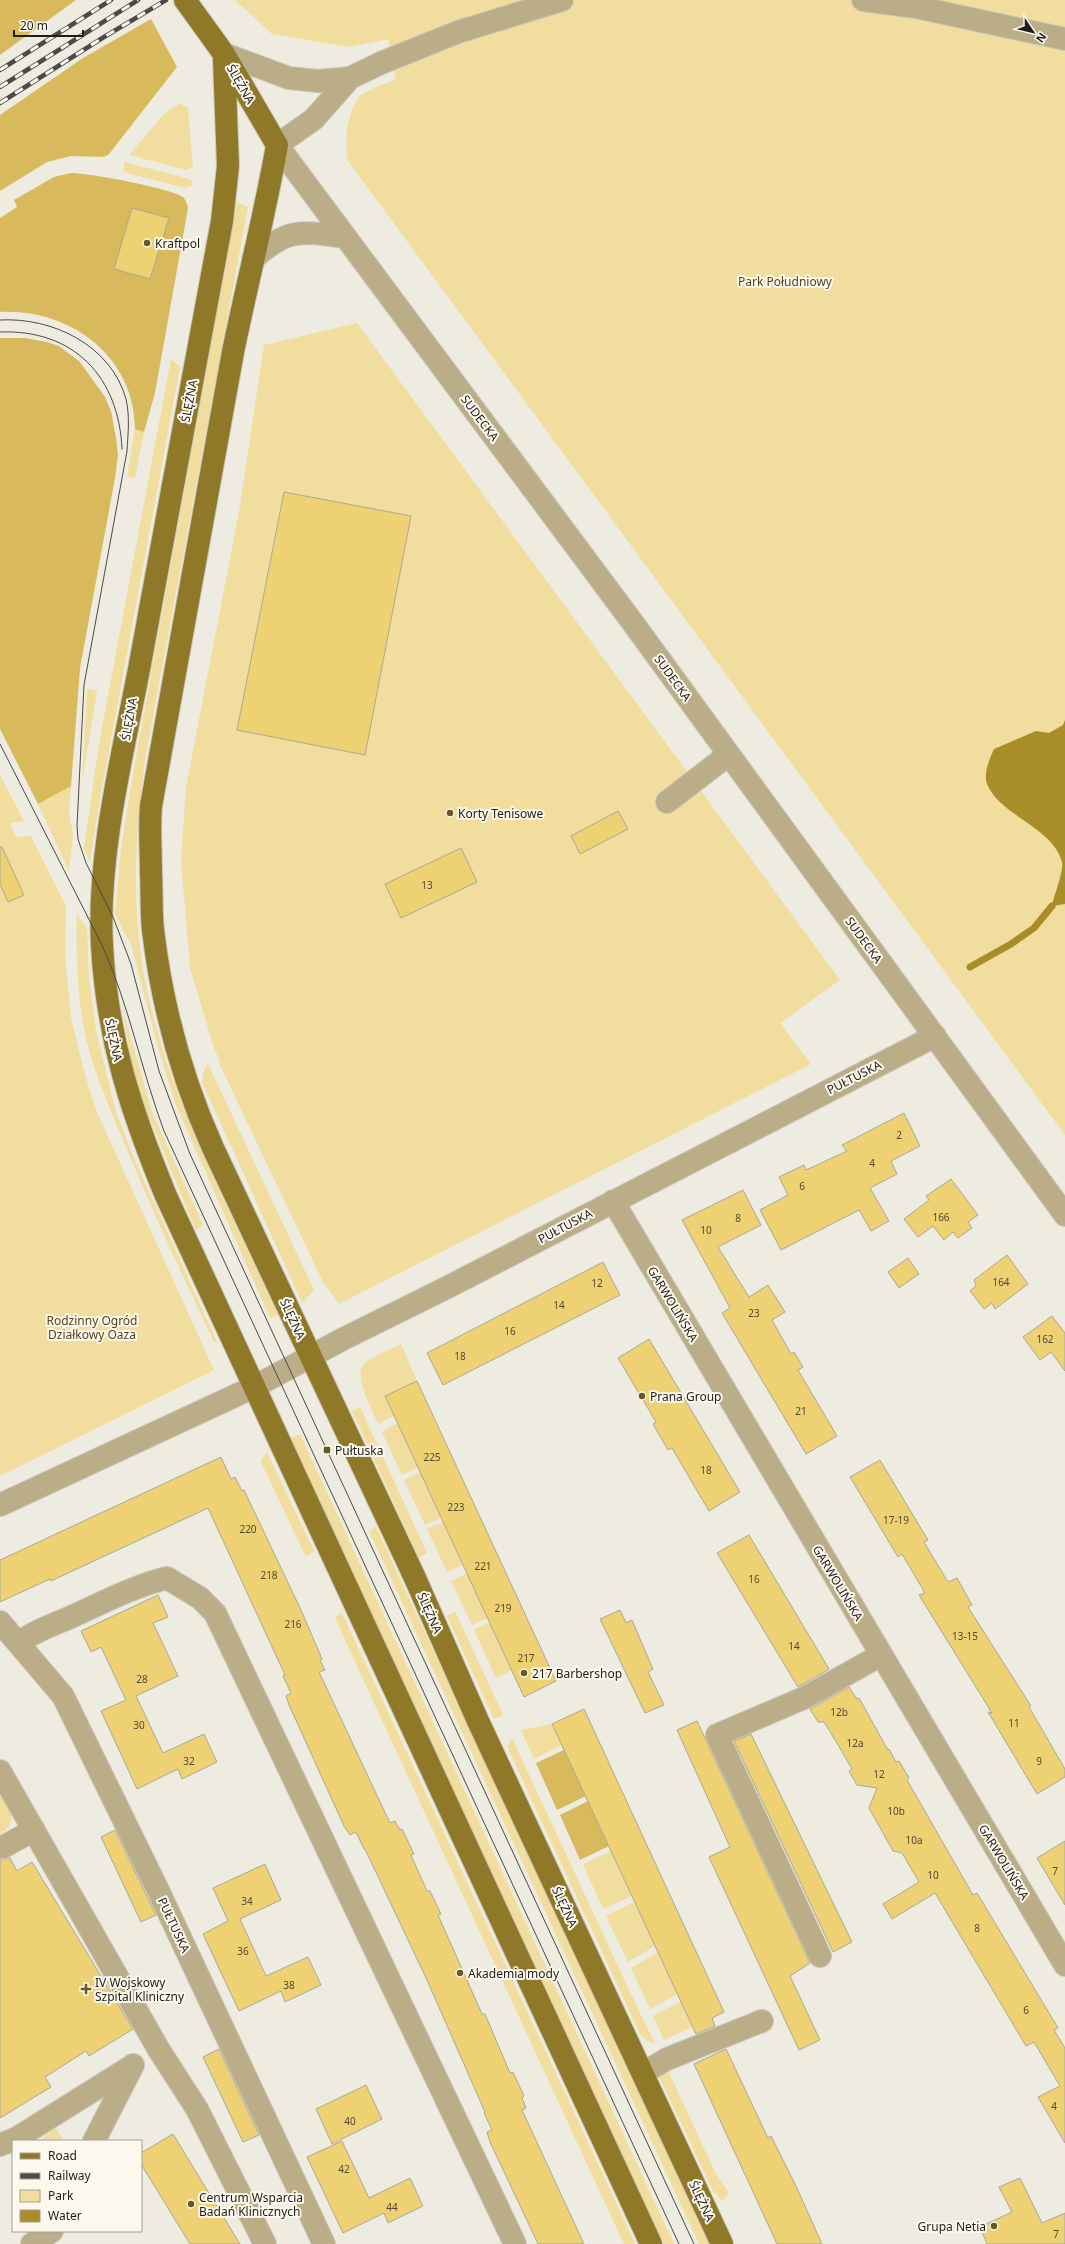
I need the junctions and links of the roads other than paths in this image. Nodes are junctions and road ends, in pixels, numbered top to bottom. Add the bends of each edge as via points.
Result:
1 (185, 0) edge
2 (562, 0) edge
3 (863, 0) edge
4 (1065, 40) edge
5 (224, 54) junction
6 (350, 78) junction
7 (276, 145) junction
8 (344, 236) junction
9 (253, 259) junction
10 (728, 755) junction
11 (667, 802) dead end
12 (935, 1036) junction
13 (613, 1201) junction
14 (1065, 1215) edge
15 (310, 1357) junction
16 (254, 1387) junction
17 (0, 1506) edge
18 (0, 1622) edge
19 (19, 1643) junction
20 (881, 1655) junction
21 (0, 1771) edge
22 (34, 1830) junction
23 (4, 1847) dead end
24 (820, 1956) dead end
25 (1065, 1965) edge
26 (762, 2021) dead end
27 (159, 2050) junction
28 (132, 2066) junction
29 (643, 2073) junction
30 (14, 2140) edge
31 (95, 2140) edge
32 (50, 2232) edge
33 (32, 2244) edge
34 (265, 2244) edge
35 (324, 2244) edge
36 (515, 2244) edge
37 (651, 2244) edge
38 (722, 2244) edge

1 - 5 main road
2 - 6 street via 458,32
3 - 4 street via 916,7
5 - 6 street via 289,78 318,81
5 - 7 main road, ŚLĘŻNA
5 - 16 main road, ŚLĘŻNA via 228,166 222,221 120,773 104,870 101,920 113,1040 132,1109 166,1196
6 - 7 street via 314,119
7 - 8 street, SUDECKA
7 - 9 main road, ŚLĘŻNA via 262,225
8 - 9 street via 312,232 287,236 277,239
8 - 10 street, SUDECKA via 633,623
9 - 15 main road, ŚLĘŻNA via 233,352 151,806 149,833 153,929 161,986 176,1049 195,1107
10 - 11 street
10 - 12 street, SUDECKA
12 - 13 street, PUŁTUSKA
12 - 14 street, SUDECKA
13 - 15 street, PUŁTUSKA
13 - 20 street, GARWOLIŃSKA
15 - 16 street, PUŁTUSKA
15 - 29 main road, ŚLĘŻNA
16 - 17 street, PUŁTUSKA
16 - 37 main road, ŚLĘŻNA
18 - 19 street, PUŁTUSKA
19 - 35 street, PUŁTUSKA via 63,1696 161,1897
19 - 36 street via 78,1614 167,1578 200,1598 215,1613
20 - 24 street via 804,1698 717,1735
20 - 25 street, GARWOLIŃSKA
21 - 22 street
22 - 23 street
22 - 27 street
26 - 29 street via 668,2058
27 - 28 street
27 - 34 street via 197,2108
28 - 30 street
28 - 31 street
29 - 38 main road, ŚLĘŻNA
32 - 33 street

